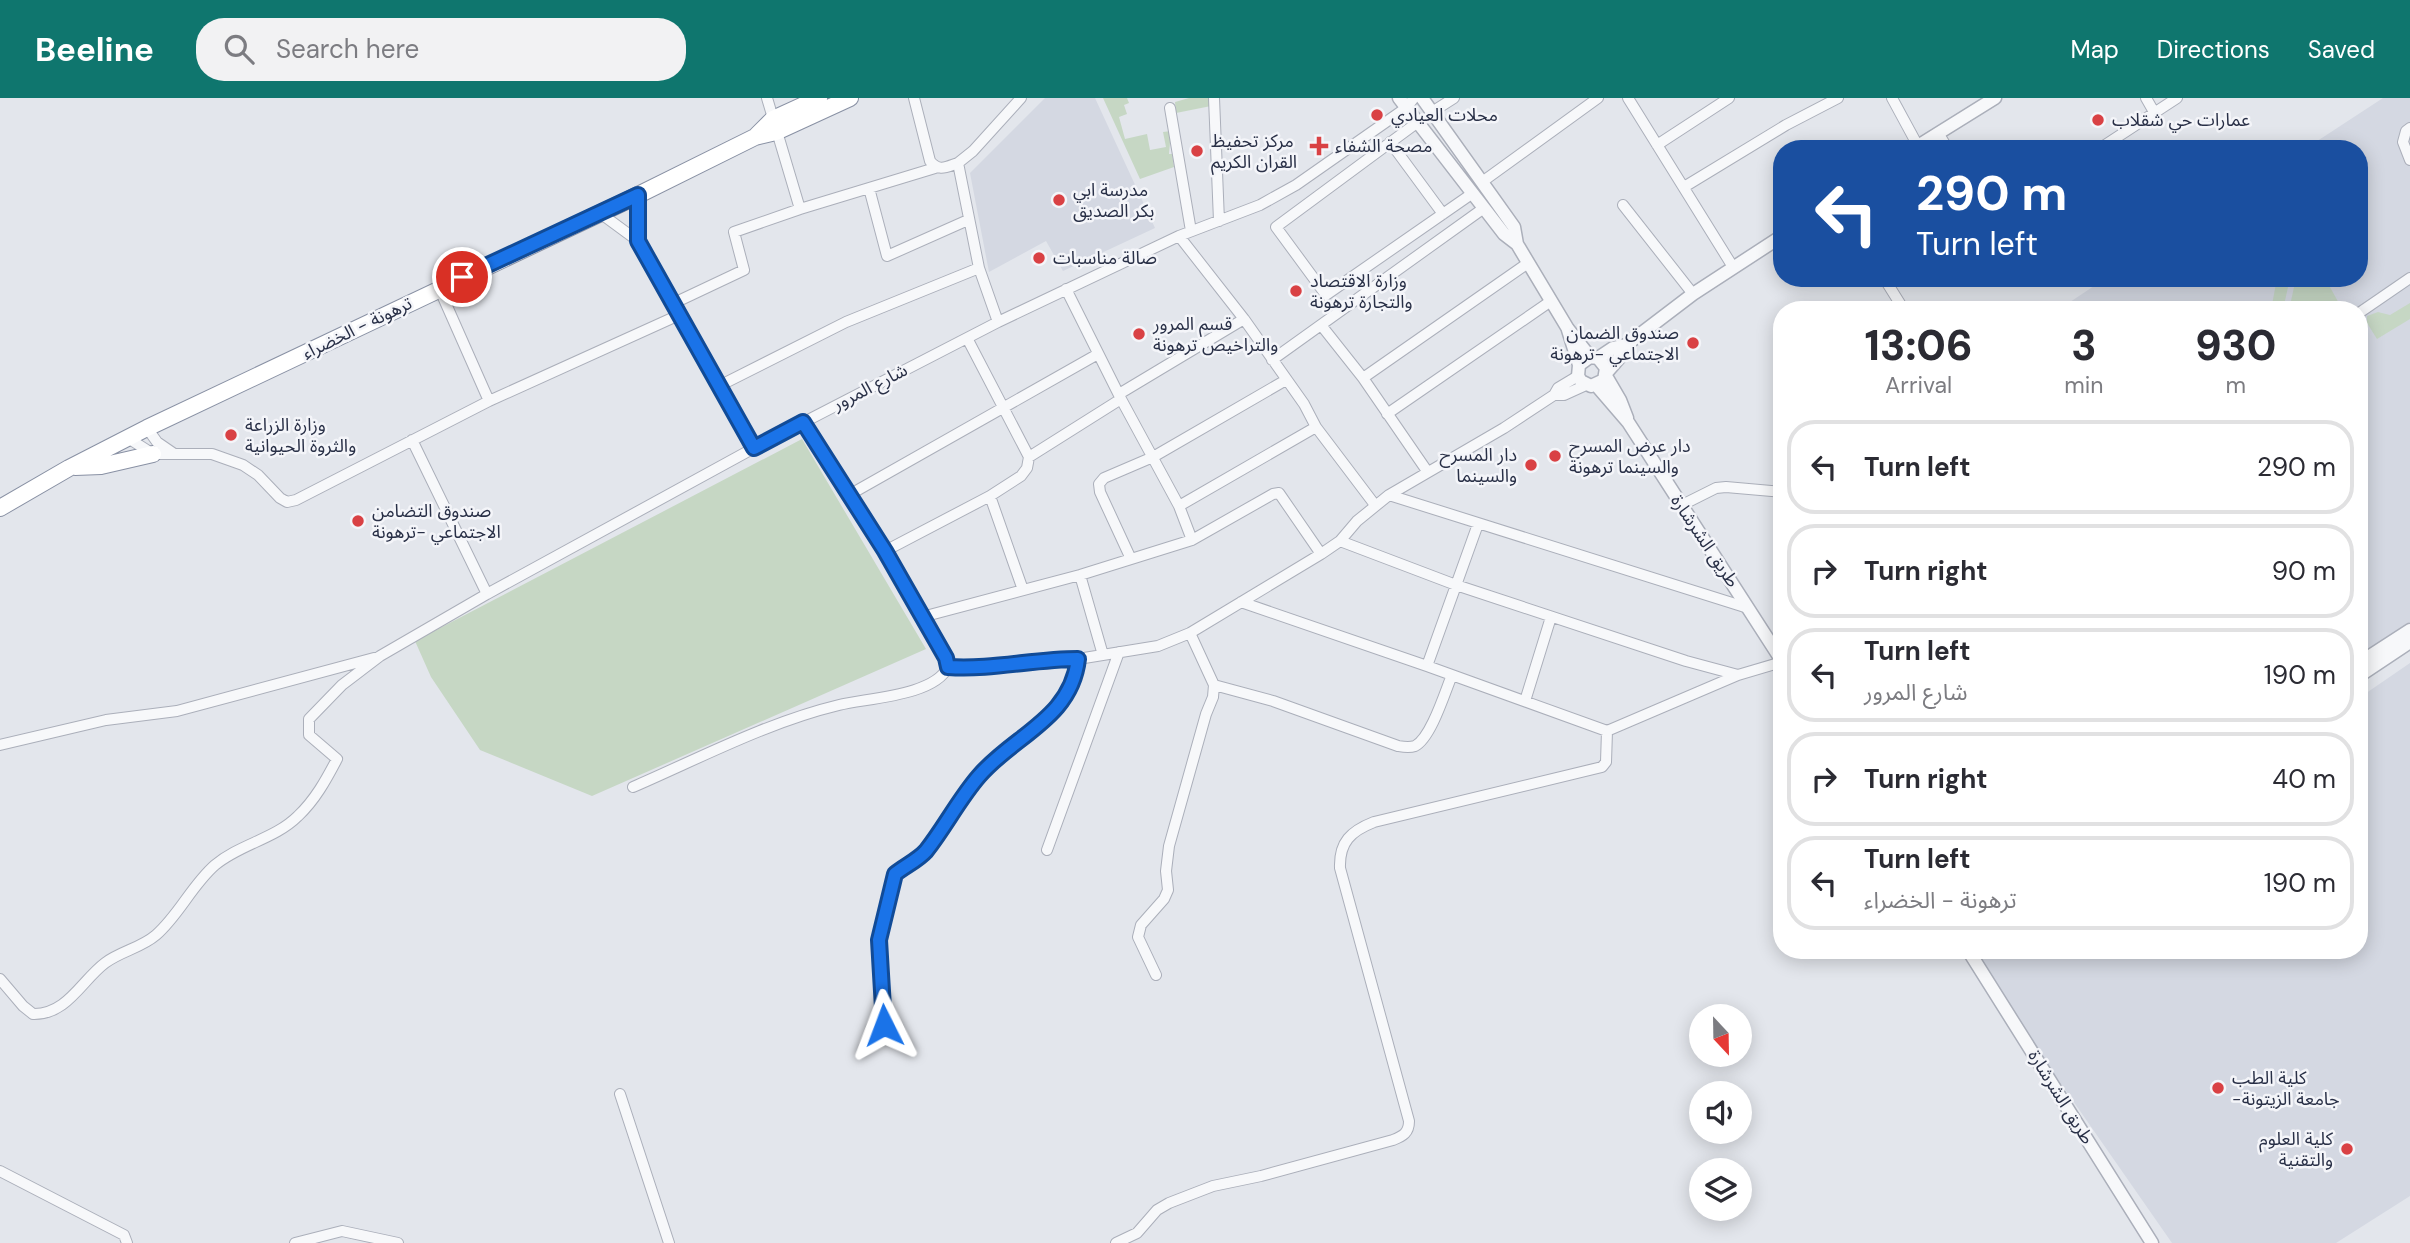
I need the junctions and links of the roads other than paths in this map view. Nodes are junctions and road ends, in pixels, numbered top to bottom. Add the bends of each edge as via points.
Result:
1 (767, 98) edge
2 (819, 98) edge
3 (850, 98) edge
4 (914, 98) edge
5 (1021, 98) edge
6 (1214, 98) edge
7 (1422, 98) edge
8 (1454, 98) edge
9 (1577, 98) edge
10 (1598, 98) edge
11 (1628, 98) edge
12 (1729, 98) edge
13 (1838, 98) edge
14 (1892, 98) edge
15 (1995, 98) edge
16 (2146, 98) edge
17 (2176, 98) edge
18 (1406, 101) edge
19 (1170, 108) dead end
20 (1584, 108) junction
21 (1432, 112) junction
22 (2154, 112) junction
23 (1418, 122) junction
24 (775, 126) junction
25 (2410, 128) edge
26 (1938, 133) junction
27 (1913, 140) edge
28 (1927, 140) edge
29 (1942, 140) edge
30 (2112, 140) edge
31 (1390, 142) junction
32 (1657, 145) junction
33 (2410, 160) edge
34 (958, 163) junction
35 (936, 168) junction
36 (1482, 182) junction
37 (1684, 187) junction
38 (869, 188) junction
39 (1473, 193) junction
40 (638, 195) junction
41 (1623, 205) dead end
42 (1484, 208) junction
43 (800, 209) junction
44 (600, 213) junction
45 (1443, 214) junction
46 (968, 220) junction
47 (1220, 220) junction
48 (1191, 231) junction
49 (1179, 236) junction
50 (638, 241) junction
51 (1773, 242) edge
52 (1517, 244) junction
53 (1528, 263) junction
54 (1733, 267) junction
55 (979, 268) junction
56 (2410, 278) edge
57 (439, 288) junction
58 (1066, 289) junction
59 (1693, 294) junction
60 (1551, 301) junction
61 (672, 304) junction
62 (2368, 307) edge
63 (678, 316) junction
64 (1244, 319) junction
65 (998, 322) junction
66 (1321, 325) junction
67 (1568, 329) junction
68 (967, 338) junction
69 (1626, 345) junction
70 (1098, 354) junction
71 (1594, 358) junction
72 (1272, 360) junction
73 (1607, 374) junction
74 (1585, 378) junction
75 (1363, 379) junction
76 (1286, 380) junction
77 (719, 386) junction
78 (1120, 397) junction
79 (489, 401) junction
80 (1004, 408) junction
81 (1387, 414) junction
82 (803, 422) junction
83 (1628, 422) junction
84 (1316, 427) junction
85 (146, 428) junction
86 (128, 438) junction
87 (412, 440) junction
88 (754, 448) junction
89 (153, 454) junction
90 (174, 454) junction
91 (1030, 457) junction
92 (1153, 457) junction
93 (69, 468) junction
94 (1427, 471) junction
95 (1773, 491) edge
96 (849, 495) junction
97 (1388, 495) junction
98 (990, 496) junction
99 (1374, 505) junction
100 (1179, 506) junction
101 (1680, 506) junction
102 (0, 508) edge
103 (1478, 524) junction
104 (1192, 540) junction
105 (1340, 541) junction
106 (885, 551) junction
107 (1321, 554) junction
108 (1131, 559) junction
109 (1080, 575) junction
110 (1456, 585) junction
111 (1024, 590) junction
112 (487, 594) junction
113 (1241, 602) junction
114 (1750, 608) junction
115 (922, 617) junction
116 (1551, 617) junction
117 (2410, 629) edge
118 (1190, 633) junction
119 (1773, 639) edge
120 (2410, 642) edge
121 (1119, 652) junction
122 (1103, 654) junction
123 (380, 656) junction
124 (2368, 657) edge
125 (1078, 659) junction
126 (1773, 664) edge
127 (1427, 666) junction
128 (948, 667) junction
129 (2368, 670) edge
130 (1452, 675) junction
131 (1738, 675) junction
132 (1214, 685) junction
133 (1525, 701) junction
134 (1607, 731) junction
135 (0, 745) edge
136 (633, 787) dead end
137 (1047, 850) dead end
138 (1974, 959) edge
139 (1156, 975) dead end
140 (0, 979) edge
141 (884, 1025) dead end
142 (621, 1094) dead end
143 (0, 1171) edge
144 (127, 1243) edge
145 (295, 1243) edge
146 (398, 1243) edge
147 (669, 1243) edge
148 (1116, 1243) edge
149 (2152, 1243) edge

1 - 24 street
2 - 24 highway
3 - 24 highway
4 - 35 street via 930,161
5 - 34 street
6 - 47 street
7 - 21 street
8 - 21 street
9 - 20 street
10 - 20 street
11 - 32 street
12 - 32 street
13 - 37 street
14 - 27 street
15 - 26 street
16 - 22 street
17 - 22 street
18 - 23 street
18 - 47 street, شارع المرور via 1296,185
19 - 48 street
20 - 36 street
21 - 36 street
22 - 30 street
23 - 31 street
23 - 39 street
24 - 40 highway, ترهونة - الخضراء
24 - 43 street
25 - 33 street via 2403,142
26 - 28 street
26 - 29 street
31 - 45 street
31 - 45 street via 1276,227 1326,295
32 - 37 street
34 - 35 street
34 - 46 street
35 - 38 street
36 - 52 street via 1514,227
37 - 54 street
38 - 43 street
38 - 46 street via 887,256
39 - 42 street
39 - 45 street
40 - 44 highway, ترهونة - الخضراء
40 - 50 street
41 - 59 street
42 - 52 street
42 - 66 street
43 - 61 street via 734,232 744,270
44 - 50 street
44 - 57 highway, ترهونة - الخضراء
46 - 55 street
47 - 48 street, شارع المرور
48 - 49 street, شارع المرور
49 - 58 street, شارع المرور
49 - 64 street
50 - 61 street
51 - 54 street
52 - 53 street
53 - 60 street
53 - 75 street
54 - 59 street
55 - 65 street
55 - 77 street via 846,322
56 - 62 street
57 - 79 street
57 - 85 highway, ترهونة - الخضراء
58 - 65 street, شارع المرور
58 - 70 street
59 - 69 street
60 - 67 street
60 - 81 street
61 - 63 street
63 - 77 street
63 - 79 street
64 - 72 street
64 - 78 street
65 - 68 street, شارع المرور
66 - 72 street
66 - 75 street
67 - 71 street
67 - 74 street
68 - 80 street
68 - 82 street, شارع المرور
69 - 71 street
69 - 73 street
70 - 78 street
70 - 80 street
71 - 73 street via 1605,364
71 - 74 street
72 - 76 street
73 - 74 street
73 - 83 street
74 - 83 street
74 - 94 street via 1558,388 1504,428
75 - 81 street
76 - 84 street
76 - 92 street
77 - 88 street
78 - 91 street
78 - 92 street
79 - 87 street
80 - 91 street
80 - 96 street
81 - 94 street
82 - 88 street, شارع المرور
82 - 96 street
83 - 101 street, طريق الشرشارة
84 - 99 street
84 - 100 street
85 - 86 highway, ترهونة - الخضراء
85 - 90 street
86 - 89 street
86 - 93 highway, ترهونة - الخضراء
87 - 90 street via 287,502 243,465 212,454
87 - 112 street
88 - 112 street, شارع المرور
89 - 90 street
89 - 93 highway
91 - 98 street via 1021,476
92 - 100 street
92 - 108 street via 1099,484
93 - 102 highway, ترهونة - الخضراء
94 - 97 street
95 - 101 street via 1716,488
96 - 106 street
97 - 99 street
97 - 103 street
98 - 106 street
98 - 111 street
99 - 105 street
100 - 104 street
101 - 114 street, طريق الشرشارة
103 - 110 street
103 - 114 street
104 - 107 street via 1279,494
104 - 108 street
105 - 107 street
105 - 110 street
106 - 115 street
107 - 113 street
108 - 109 street
109 - 111 street
109 - 122 street
110 - 116 street
110 - 127 street
111 - 115 street
112 - 123 street, شارع المرور
113 - 118 street
113 - 127 street
114 - 119 street, طريق الشرشارة
115 - 128 street
116 - 131 street
116 - 133 street
117 - 124 street
118 - 121 street via 1158,646
118 - 132 street
120 - 129 street
121 - 122 street
121 - 137 street
122 - 125 street
123 - 135 street via 177,711 106,720
123 - 140 street, شارع المرور via 342,685 309,719 309,735 337,759 296,818 215,865 156,935 105,963 59,1007 33,1014
125 - 128 street via 975,669
125 - 141 street via 1069,693 1041,724 980,775 924,854 895,874 879,940
126 - 131 street
127 - 130 street
128 - 136 street via 945,674 926,685 805,715
130 - 132 street via 1426,736 1409,748
130 - 133 street
131 - 134 street
132 - 139 street via 1169,846 1168,890 1141,925 1138,937
133 - 134 street
134 - 148 street via 1602,767 1374,822 1348,835 1339,856 1340,868 1409,1121 1403,1136 1213,1186 1157,1210 1137,1233
138 - 149 street, طريق الشرشارة
142 - 147 street
143 - 144 street via 124,1235
145 - 146 street via 342,1231

